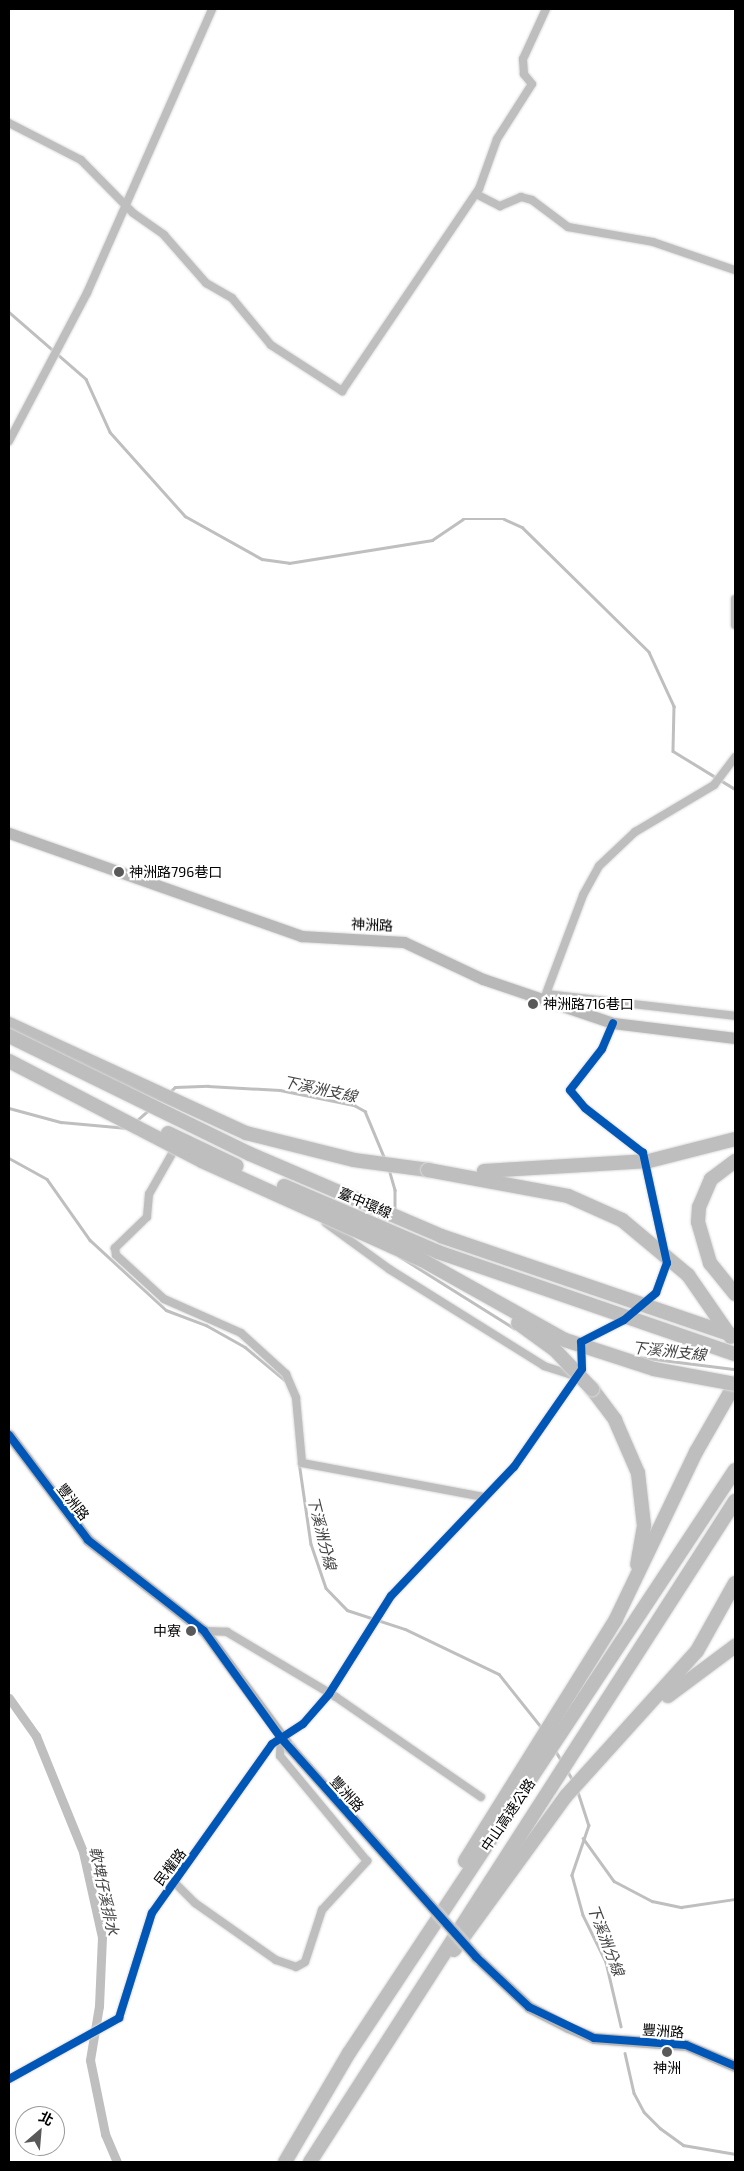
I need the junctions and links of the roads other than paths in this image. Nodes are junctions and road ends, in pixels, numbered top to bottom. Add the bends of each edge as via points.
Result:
1 (212, 9) edge
2 (546, 9) edge
3 (9, 123) edge
4 (476, 194) junction
5 (125, 204) junction
6 (735, 270) edge
7 (9, 441) edge
8 (735, 599) edge
9 (735, 625) edge
10 (735, 756) edge
11 (9, 833) edge
12 (547, 991) junction
13 (544, 1003) junction
14 (735, 1016) edge
15 (613, 1023) junction
16 (9, 1024) edge
17 (9, 1036) edge
18 (735, 1038) edge
19 (9, 1055) edge
20 (9, 1061) edge
21 (735, 1139) edge
22 (176, 1145) junction
23 (735, 1161) edge
24 (428, 1170) junction
25 (460, 1282) junction
26 (735, 1294) edge
27 (735, 1336) edge
28 (735, 1346) edge
29 (735, 1354) edge
30 (577, 1377) junction
31 (735, 1384) edge
32 (9, 1435) edge
33 (735, 1470) edge
34 (484, 1497) junction
35 (735, 1501) edge
36 (735, 1583) edge
37 (616, 1619) junction
38 (204, 1631) junction
39 (735, 1646) edge
40 (686, 1675) junction
41 (329, 1694) junction
42 (558, 1728) junction
43 (281, 1738) junction
44 (481, 1797) dead end
45 (174, 1882) junction
46 (385, 2040) junction
47 (735, 2066) edge
48 (9, 2079) edge
49 (285, 2162) edge
50 (310, 2162) edge

1 - 5 street
2 - 4 street via 523,59 524,74 532,84 497,139
3 - 5 street via 75,156
4 - 5 street via 342,391 271,345 232,298 206,283 164,235
4 - 6 street via 500,206 521,197 532,200 568,226 653,242
5 - 7 street via 78,311
8 - 9 street
10 - 12 street via 714,785 635,832 604,860 583,895
11 - 13 street, 神洲路 via 301,936 404,942
12 - 13 street
12 - 14 street
13 - 15 street, 神洲路
15 - 18 street, 神洲路
15 - 30 street via 602,1050 570,1090 585,1108 643,1153 667,1263 656,1293 624,1320 581,1342 582,1369
16 - 24 highway via 246,1133 354,1160
17 - 27 highway, 臺中環線, bridge via 197,1129 441,1236
19 - 22 street
19 - 29 highway, 臺中環線, bridge via 238,1167 438,1252
20 - 25 highway, bridge via 202,1161 378,1238
21 - 24 highway, bridge via 649,1161 524,1171
22 - 30 street via 305,1210 389,1269 544,1366
22 - 34 street via 149,1194 147,1218 115,1248 116,1256 164,1299 241,1333 286,1374 296,1398 302,1463
23 - 26 highway via 711,1178 699,1207 698,1222 710,1263
24 - 28 highway, bridge via 568,1196 622,1220 688,1275 719,1315
25 - 31 highway, bridge via 565,1340 598,1353 654,1369
25 - 37 highway, bridge via 555,1350 592,1389 633,1454 643,1498 641,1550
30 - 34 street, 民權路 via 514,1467
31 - 37 highway via 696,1452
32 - 38 street, 豐洲路 via 88,1540
33 - 42 highway, 中山高速公路
34 - 41 street, 民權路 via 374,1617
35 - 46 highway, 中山高速公路
36 - 40 highway via 714,1628
37 - 42 highway
38 - 41 street via 227,1632
38 - 43 street, 豐洲路
39 - 40 highway
40 - 46 highway via 651,1706 566,1796
41 - 43 street, 民權路 via 303,1724
41 - 44 street
42 - 49 highway, 中山高速公路 via 350,2053
43 - 45 street, 民權路 via 272,1744
43 - 45 street via 280,1756 367,1860 325,1905 305,1962 296,1967 276,1960 195,1903
43 - 47 street, 豐洲路, bridge via 476,1957 530,2007 594,2038 686,2045
45 - 48 street, 民權路 via 152,1913 119,2018 110,2026
46 - 50 highway, 中山高速公路

